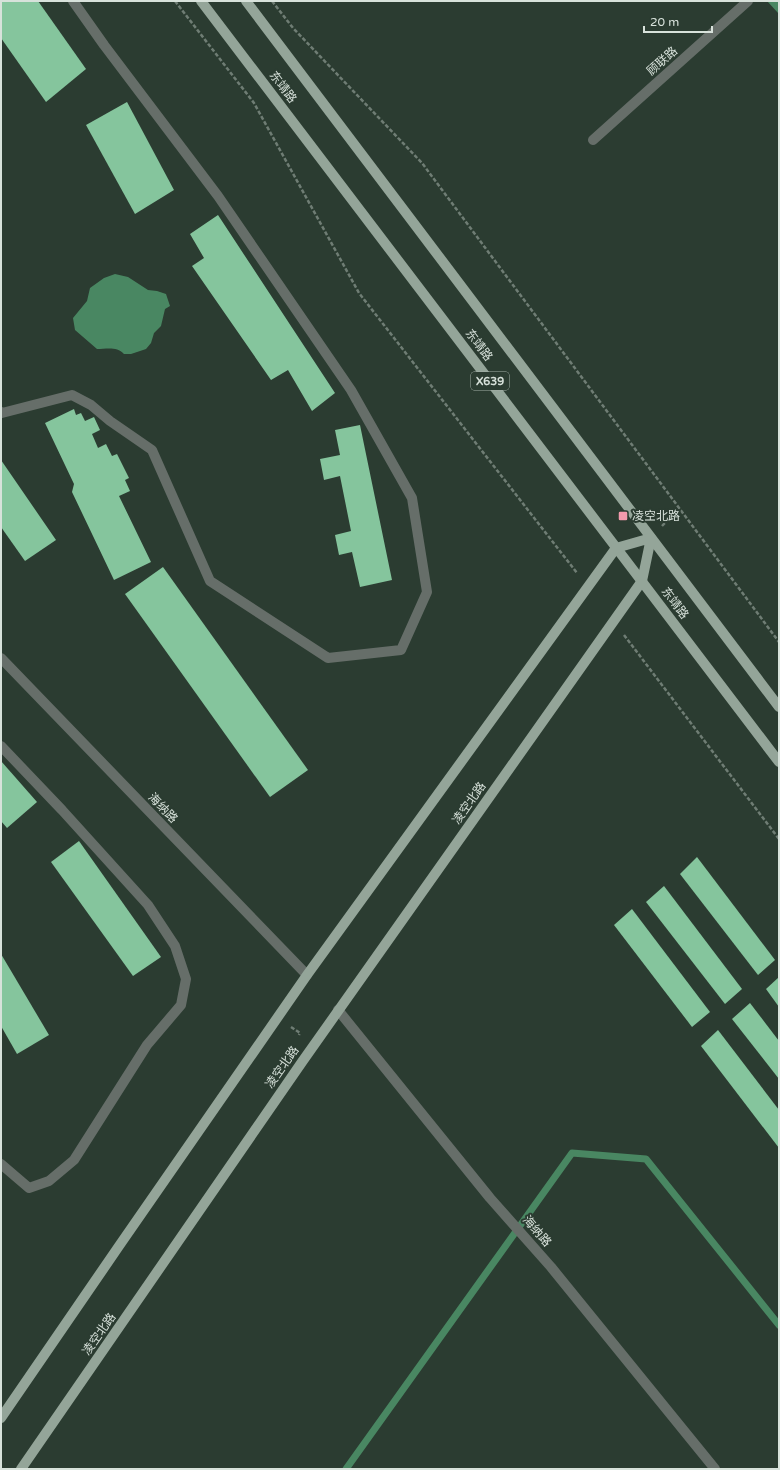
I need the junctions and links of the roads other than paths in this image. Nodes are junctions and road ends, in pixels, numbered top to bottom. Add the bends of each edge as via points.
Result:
1 (73, 1) edge
2 (201, 1) edge
3 (246, 1) edge
4 (748, 1) edge
5 (593, 140) dead end
6 (1, 412) edge
7 (651, 538) junction
8 (616, 548) junction
9 (642, 581) junction
10 (1, 658) edge
11 (779, 707) edge
12 (1, 746) edge
13 (779, 762) edge
14 (307, 975) junction
15 (338, 1010) junction
16 (1, 1164) edge
17 (1, 1418) edge
18 (21, 1469) edge
19 (715, 1469) edge

1 - 6 street via 218,196 351,390 412,498 427,592 401,650 328,658 210,581 152,450 91,405 72,395
2 - 8 main road, 东靖路 / X639
3 - 7 main road, 东靖路 / X639
4 - 5 street, 顾联路
7 - 8 main road
7 - 9 main road, 凌空北路
7 - 11 main road, 东靖路 / X639
8 - 9 main road, 东靖路 / X639
8 - 14 main road
9 - 13 main road, 东靖路 / X639
9 - 15 main road, 凌空北路
10 - 14 street, 海纳路
12 - 16 street via 148,905 175,946 186,979 181,1005 147,1045 74,1160 49,1181 29,1188
14 - 17 main road
15 - 18 main road, 凌空北路
15 - 19 street, 海纳路

